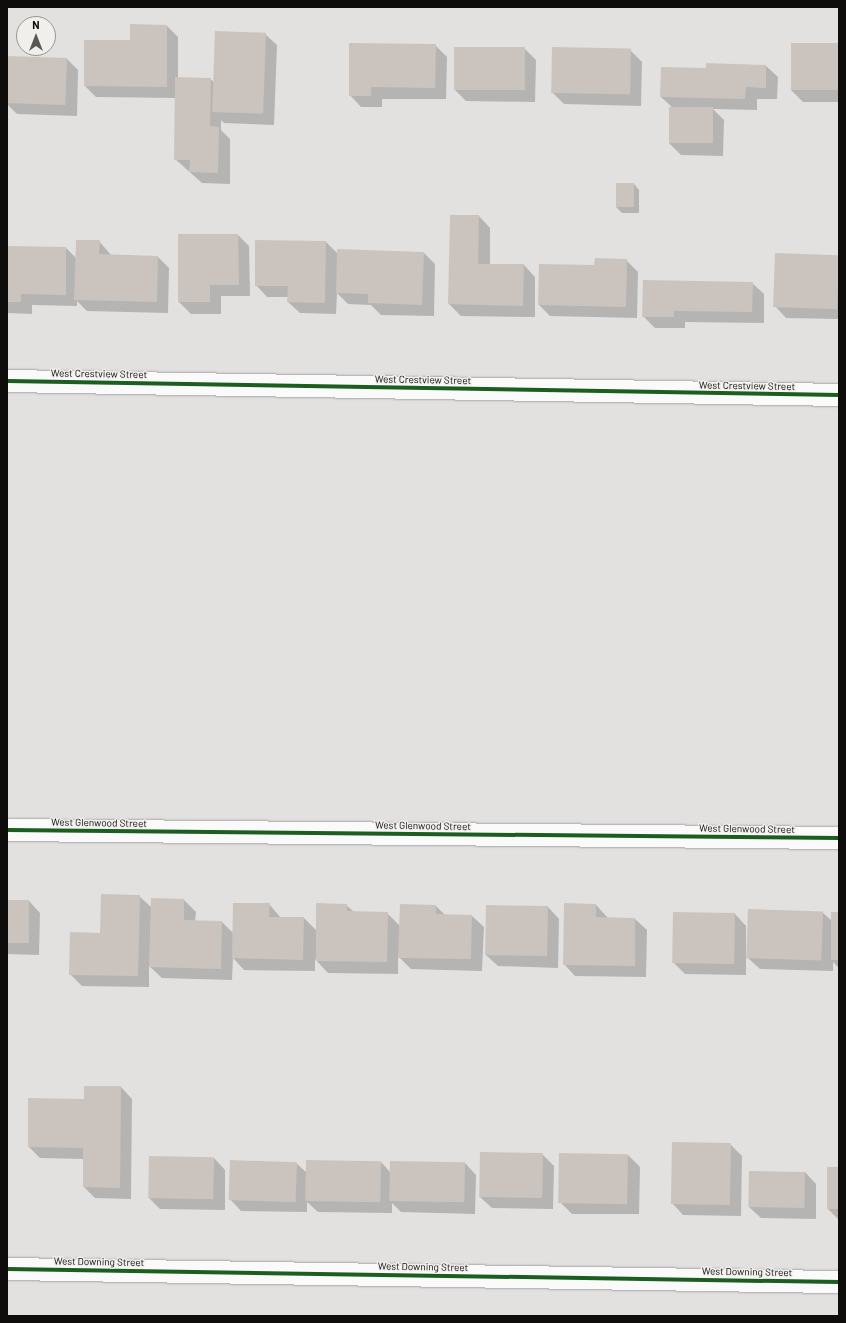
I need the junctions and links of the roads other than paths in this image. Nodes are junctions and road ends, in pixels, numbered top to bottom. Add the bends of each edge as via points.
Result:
1 (7, 381) edge
2 (839, 395) edge
3 (7, 830) edge
4 (839, 838) edge
5 (7, 1268) edge
6 (839, 1282) edge

1 - 2 street, West Crestview Street
3 - 4 street, West Glenwood Street
5 - 6 street, West Downing Street

